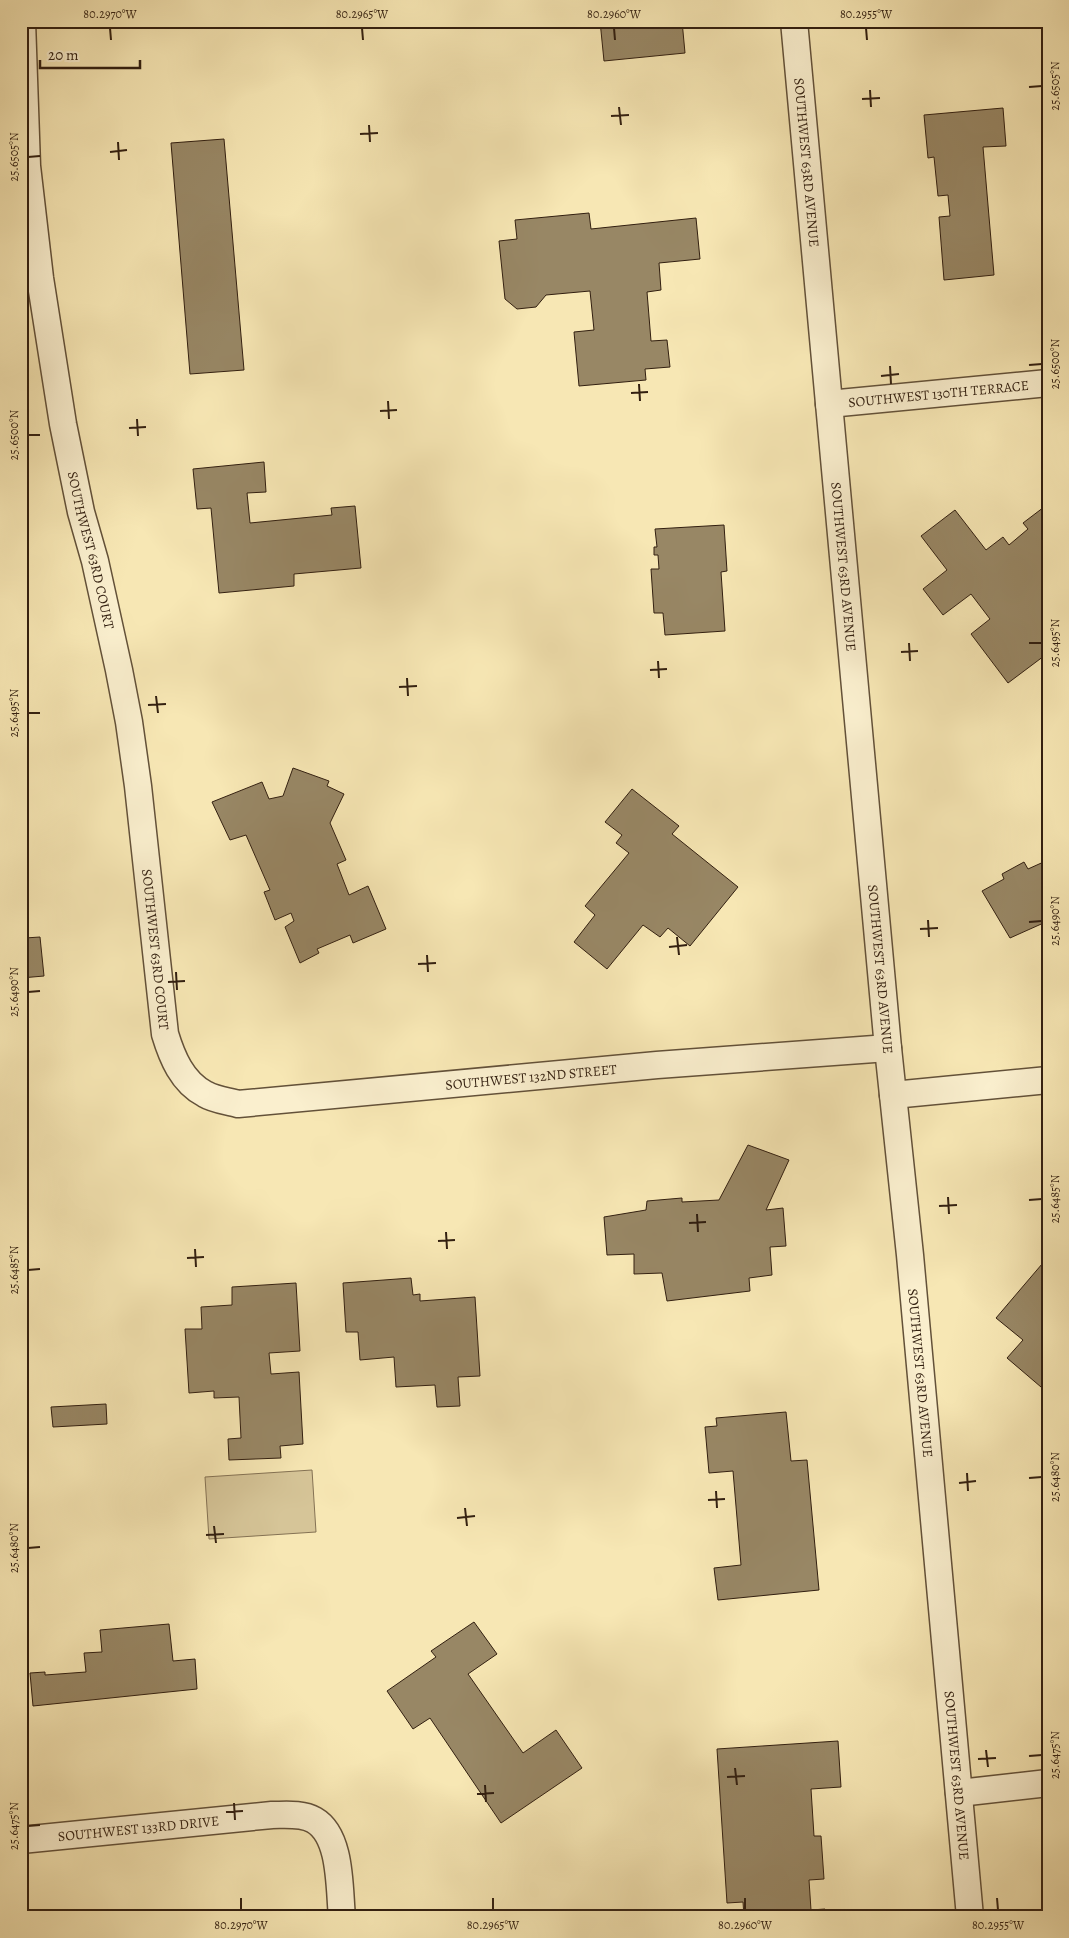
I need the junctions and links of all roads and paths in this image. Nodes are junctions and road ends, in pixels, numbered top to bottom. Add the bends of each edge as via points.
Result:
1 (22, 21) edge
2 (794, 21) edge
3 (1048, 383) edge
4 (829, 404) junction
5 (888, 1048) junction
6 (182, 1075) joint
7 (1048, 1080) edge
8 (893, 1095) junction
9 (1048, 1783) edge
10 (958, 1793) junction
11 (21, 1840) edge
12 (342, 1917) edge
13 (970, 1917) edge

1 - 6 street, SOUTHWEST 63RD COURT via 27,166 46,316 63,424 129,722 165,1034
2 - 4 street, SOUTHWEST 63RD AVENUE
3 - 4 street, SOUTHWEST 130TH TERRACE
4 - 5 street, SOUTHWEST 63RD AVENUE
5 - 6 street, SOUTHWEST 132ND STREET via 657,1065 238,1104 204,1094
5 - 8 street, SOUTHWEST 63RD AVENUE
7 - 8 street
8 - 10 street, SOUTHWEST 63RD AVENUE
9 - 10 street
10 - 13 street, SOUTHWEST 63RD AVENUE
11 - 12 street, SOUTHWEST 133RD DRIVE via 272,1815 313,1819 324,1828 333,1843

